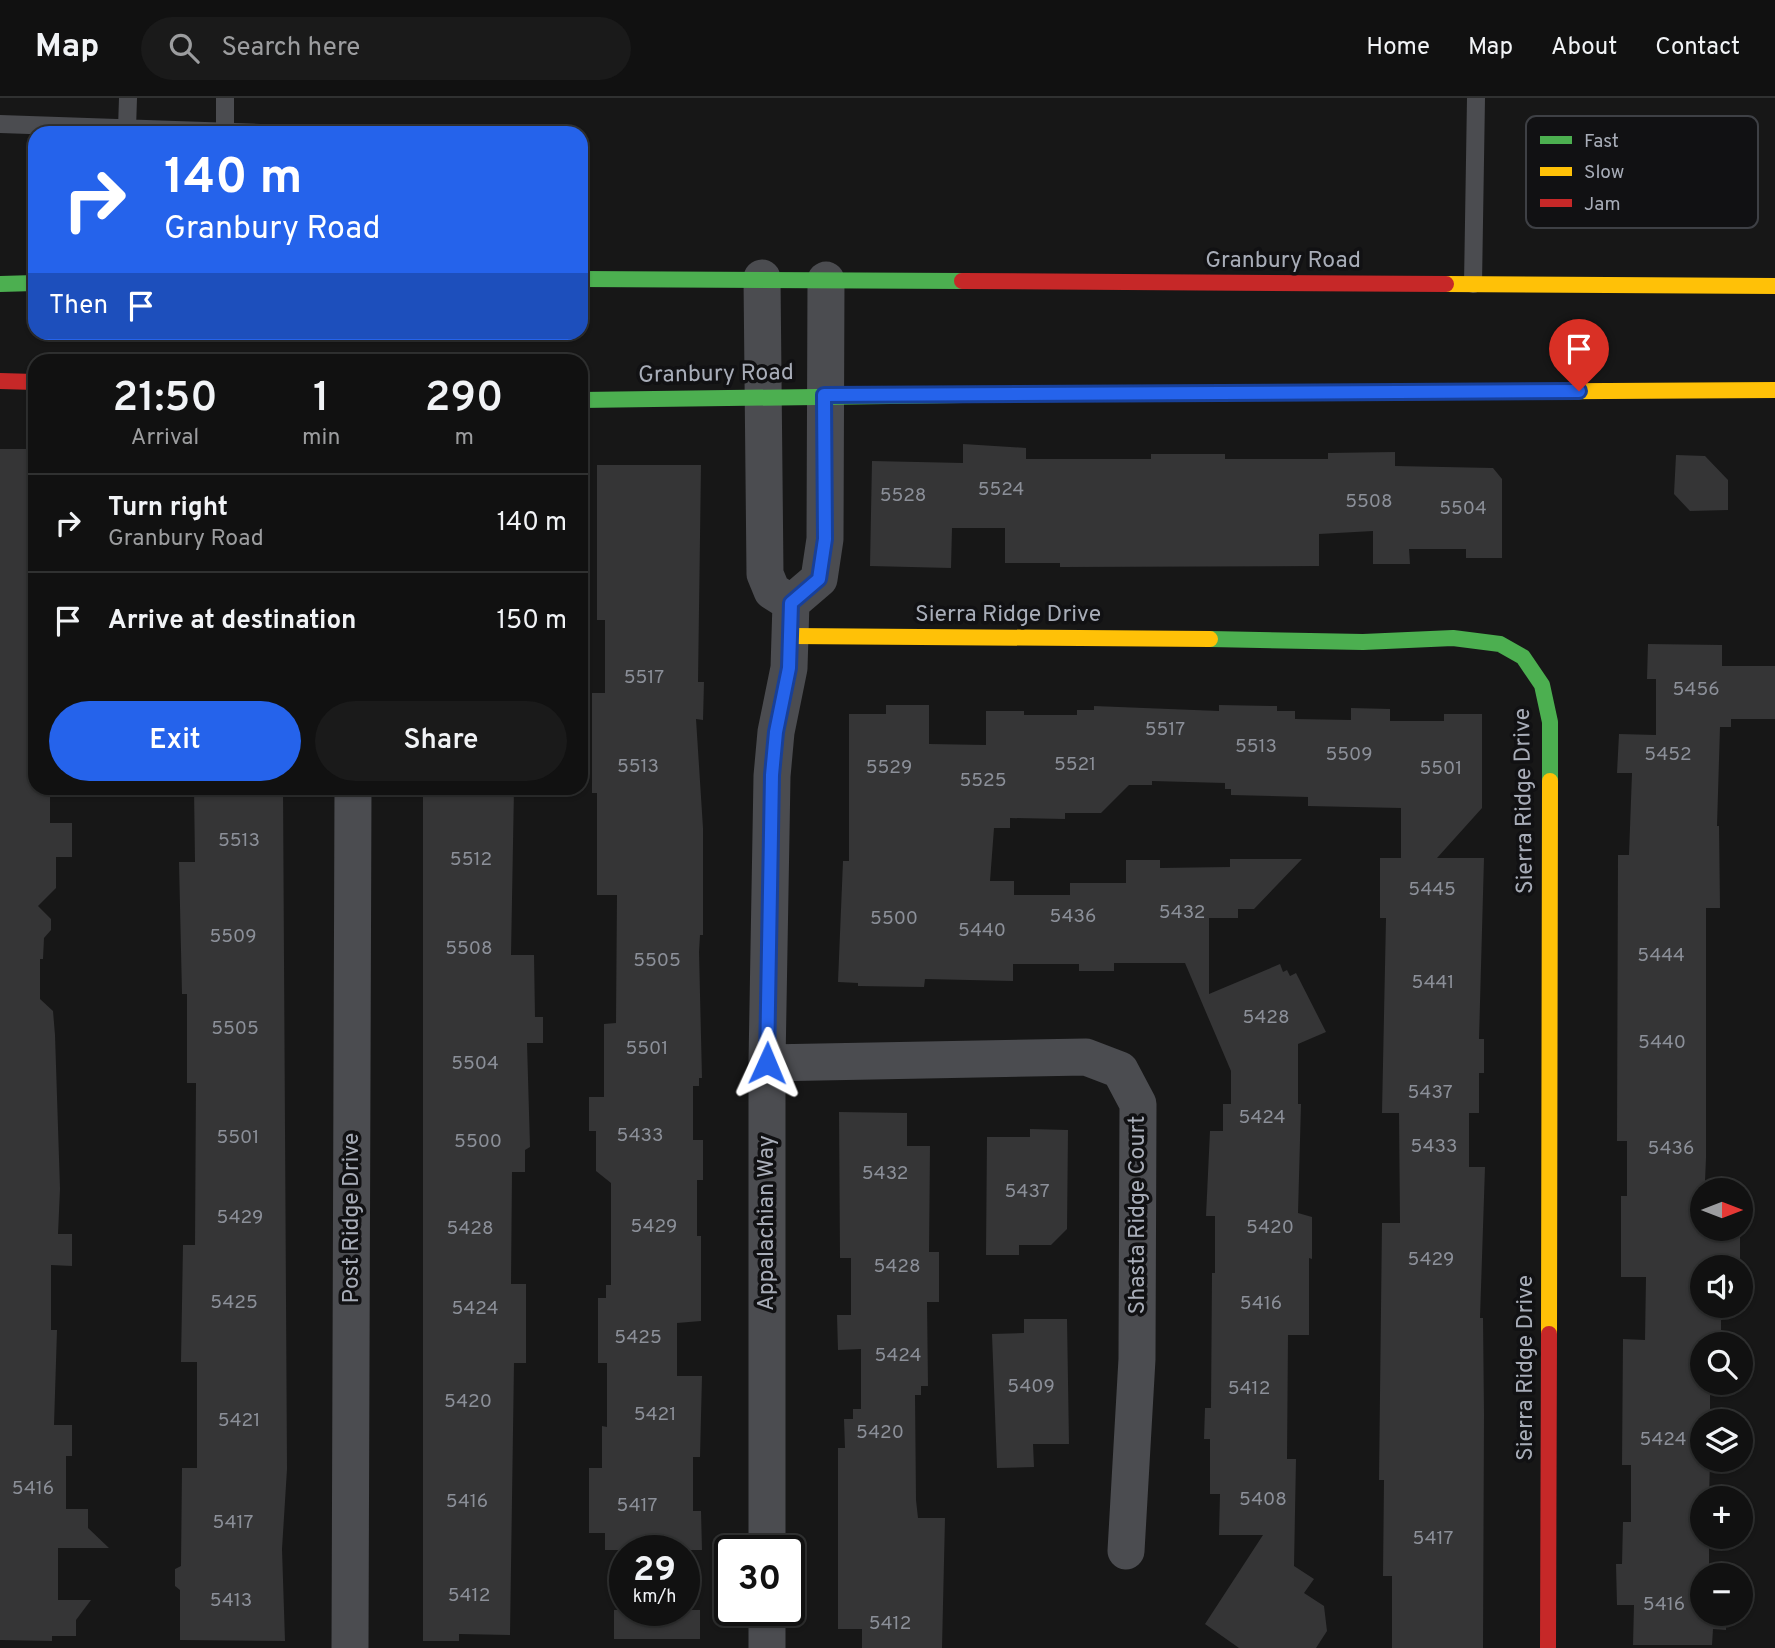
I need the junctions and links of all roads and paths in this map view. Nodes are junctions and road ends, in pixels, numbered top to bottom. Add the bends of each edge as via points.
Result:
1 (128, 98) edge
2 (225, 98) edge
3 (1476, 98) edge
4 (0, 124) edge
5 (64, 126) edge
6 (127, 126) edge
7 (225, 126) edge
8 (762, 278) junction
9 (588, 279) edge
10 (826, 280) junction
11 (28, 283) edge
12 (0, 284) edge
13 (1473, 284) junction
14 (1775, 286) edge
15 (0, 381) edge
16 (28, 382) edge
17 (1775, 390) edge
18 (824, 395) junction
19 (588, 400) edge
20 (762, 400) junction
21 (791, 620) junction
22 (353, 795) edge
23 (767, 1063) junction
24 (767, 1535) edge
25 (1126, 1551) dead end
26 (767, 1626) edge
27 (350, 1648) edge
28 (767, 1648) edge
29 (1548, 1648) edge

1 - 6 lane
2 - 7 lane
3 - 13 lane
4 - 5 lane
8 - 9 main road, Granbury Road
8 - 10 main road, Granbury Road
8 - 20 street
10 - 13 main road, Granbury Road
10 - 18 street
11 - 12 main road
13 - 14 main road, Granbury Road
15 - 16 main road
17 - 18 main road, Granbury Road
18 - 20 main road, Granbury Road
18 - 21 street via 825,539 819,579
19 - 20 main road, Granbury Road
20 - 21 street via 765,574
21 - 23 street, Appalachian Way via 789,668 772,775
21 - 29 main road, Sierra Ridge Drive via 1187,638 1452,639 1496,642 1521,653 1535,667 1545,688 1550,722
22 - 27 street, Post Ridge Drive
23 - 24 street, Appalachian Way
23 - 25 street, Shasta Ridge Court via 1086,1057 1120,1070 1138,1104 1137,1359
26 - 28 street

